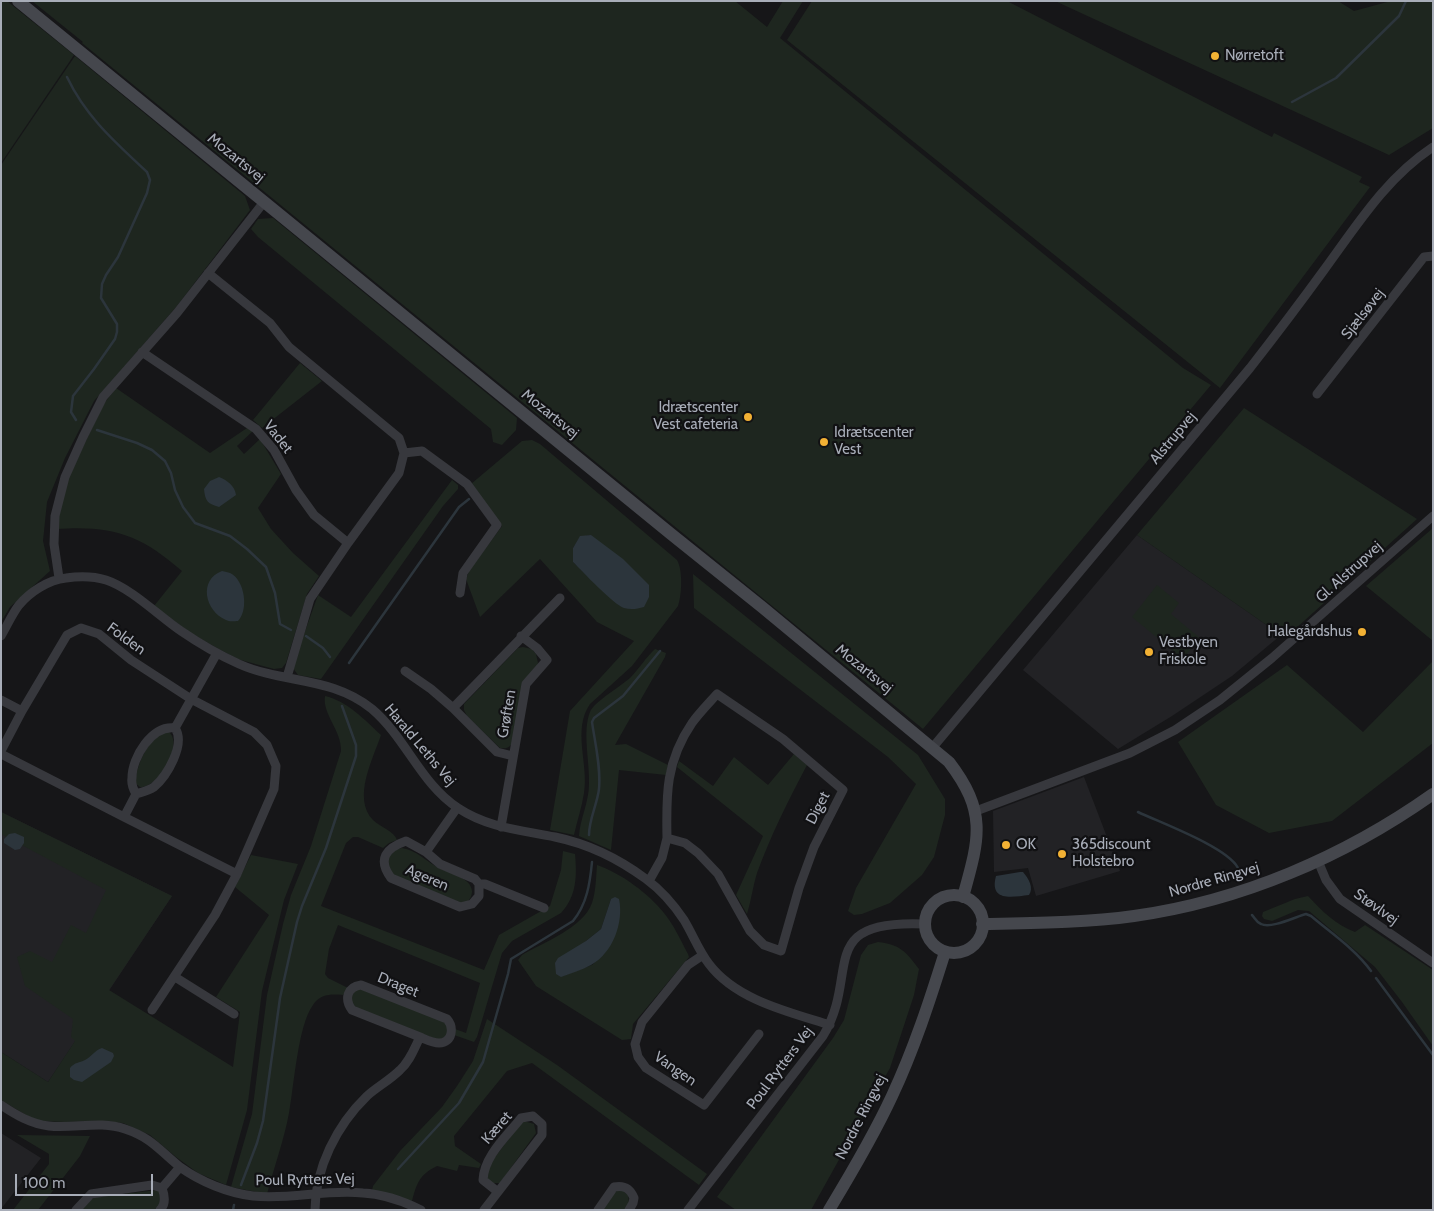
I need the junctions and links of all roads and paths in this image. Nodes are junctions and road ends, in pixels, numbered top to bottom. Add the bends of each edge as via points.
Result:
1 (18, 1) edge
2 (1433, 148) edge
3 (264, 202) junction
4 (1433, 256) edge
5 (208, 273) junction
6 (142, 352) junction
7 (1317, 394) dead end
8 (404, 453) junction
9 (1433, 516) edge
10 (348, 543) junction
11 (59, 578) junction
12 (460, 593) dead end
13 (560, 598) dead end
14 (1, 636) edge
15 (522, 636) junction
16 (217, 653) junction
17 (405, 670) dead end
18 (287, 677) junction
19 (191, 699) junction
20 (1, 700) edge
21 (453, 708) junction
22 (22, 711) junction
23 (175, 728) junction
24 (933, 747) junction
25 (1, 752) edge
26 (513, 756) junction
27 (136, 794) junction
28 (1433, 794) edge
29 (457, 808) junction
30 (976, 811) junction
31 (124, 818) junction
32 (501, 828) junction
33 (667, 838) junction
34 (426, 852) junction
35 (1318, 861) junction
36 (237, 874) junction
37 (649, 881) junction
38 (479, 884) junction
39 (963, 897) junction
40 (544, 908) dead end
41 (925, 924) junction
42 (982, 924) junction
43 (945, 952) junction
44 (702, 955) junction
45 (1433, 963) edge
46 (175, 977) junction
47 (152, 1010) dead end
48 (234, 1014) dead end
49 (830, 1025) junction
50 (759, 1034) dead end
51 (420, 1037) junction
52 (1, 1105) edge
53 (180, 1167) junction
54 (162, 1188) junction
55 (498, 1192) junction
56 (316, 1194) junction
57 (76, 1210) edge
58 (160, 1210) edge
59 (315, 1210) edge
60 (420, 1210) edge
61 (484, 1210) edge
62 (598, 1210) edge
63 (629, 1210) edge
64 (688, 1210) edge
65 (829, 1210) edge

1 - 3 street, Mozartsvej
2 - 24 street, Alstrupvej via 1404,169 1376,199 1250,368
3 - 5 street
3 - 24 street, Mozartsvej
4 - 7 street, Sjælsøvej via 1424,257
5 - 6 street
5 - 8 street via 270,323 290,347 399,438
6 - 10 street, Vadet via 256,429 274,450 314,515
6 - 11 street via 104,397 65,477 55,516 54,544
8 - 10 street via 399,473
8 - 12 street via 422,451 467,484 497,525 463,573
9 - 30 street, Gl. Alstrupvej via 1283,648 1220,700 1175,730 1130,754
10 - 18 street via 310,599
11 - 14 street, Harald Leths Vej via 38,588 18,606
11 - 16 street, Harald Leths Vej via 84,576 107,580
13 - 15 street, Grøften
15 - 21 street, Grøften
15 - 26 street, Grøften via 547,660 526,684
16 - 18 street, Harald Leths Vej via 243,665
16 - 19 street
17 - 21 street, Grøften
18 - 29 street, Harald Leths Vej via 333,687 371,709 386,722 432,786
19 - 22 street, Folden via 131,660 99,634 81,628 67,636
19 - 23 street
19 - 36 street, Folden via 254,732 267,745 276,766 274,789
20 - 22 street
21 - 26 street, Grøften via 497,752
22 - 25 street, Folden
23 - 27 street via 178,745 172,764 153,787
23 - 27 street via 161,730 141,751 131,780
24 - 30 street, Mozartsvej via 960,776
25 - 31 street, Folden
26 - 32 street, Grøften
27 - 31 street
28 - 35 street, Nordre Ringvej via 1386,825
29 - 32 street, Harald Leths Vej
29 - 34 street, Ageren
30 - 39 street, Mozartsvej via 977,844
31 - 36 street, Folden
32 - 37 street, Harald Leths Vej via 576,842 622,862
33 - 33 street, Diget via 685,843 698,853 718,874 750,931 764,945 781,951 814,847 843,790 783,739 717,694 692,723 670,771 666,798
33 - 37 street, Diget via 662,858
34 - 38 street, Ageren via 440,864 475,879
34 - 38 street, Ageren via 406,842 392,846 384,857 385,870 391,878 460,907 472,904 479,896
35 - 42 street, Nordre Ringvej via 1236,893 1162,911 1071,922
35 - 45 street, Støvlvej via 1326,880 1340,899
36 - 46 street, Folden
37 - 44 street, Harald Leths Vej via 684,920
38 - 40 street, Ageren
39 - 41 street via 947,896 933,904
39 - 42 street via 977,908
41 - 43 street via 930,941
41 - 49 street, Poul Rytters Vej via 876,926 854,941 843,964
42 - 43 street via 981,933 971,947
43 - 65 street, Nordre Ringvej via 919,1032 892,1096 862,1156
44 - 49 street, Harald Leths Vej via 718,975 739,990 766,1004
44 - 50 street, Vangen via 688,966 642,1022 635,1044 638,1057 646,1068 704,1105
46 - 47 street, Folden
46 - 48 street
49 - 64 street, Poul Rytters Vej
51 - 51 street, Draget via 352,1010 347,1002 348,993 354,986 361,985 447,1019 451,1025 449,1039 442,1043
51 - 56 street via 400,1070 366,1097 333,1140
52 - 53 street, Poul Rytters Vej via 17,1116 49,1126 122,1128 154,1144
53 - 54 street
53 - 56 street, Poul Rytters Vej via 227,1190 253,1196
54 - 57 street via 152,1185 91,1194
54 - 58 street via 165,1196
55 - 55 street, Kæret via 542,1135 542,1124 533,1116 522,1118 486,1162 483,1180
55 - 61 street, Kæret
56 - 59 street
56 - 60 street, Poul Rytters Vej via 368,1193
62 - 63 street via 614,1187 620,1186 629,1190 634,1198

